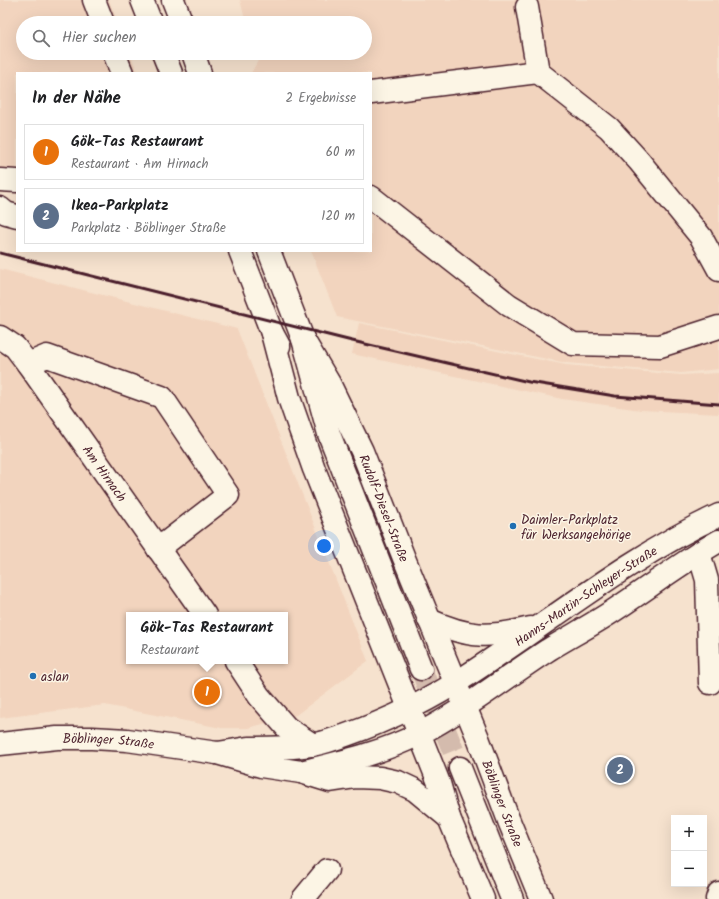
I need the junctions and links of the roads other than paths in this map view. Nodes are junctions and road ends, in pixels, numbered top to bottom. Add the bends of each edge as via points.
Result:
1 (94, 0) edge
2 (142, 0) edge
3 (173, 0) edge
4 (527, 7) dead end
5 (100, 16) edge
6 (148, 16) edge
7 (179, 16) edge
8 (117, 60) edge
9 (166, 60) edge
10 (195, 60) edge
11 (122, 72) edge
12 (171, 72) edge
13 (200, 72) edge
14 (538, 72) junction
15 (372, 93) edge
16 (0, 180) edge
17 (16, 181) edge
18 (374, 202) edge
19 (0, 208) edge
20 (16, 216) edge
21 (240, 252) edge
22 (268, 252) edge
23 (719, 270) edge
24 (719, 327) edge
25 (272, 333) junction
26 (0, 337) edge
27 (303, 339) junction
28 (28, 364) junction
29 (329, 434) junction
30 (719, 515) edge
31 (719, 541) edge
32 (158, 549) junction
33 (699, 553) junction
34 (203, 612) edge
35 (429, 620) junction
36 (542, 625) junction
37 (238, 664) edge
38 (421, 669) tunnel mouth
39 (456, 683) junction
40 (710, 683) dead end
41 (465, 707) junction
42 (409, 708) junction
43 (419, 734) junction
44 (0, 744) edge
45 (313, 745) junction
46 (217, 754) junction
47 (487, 765) junction
48 (460, 768) tunnel mouth
49 (301, 772) junction
50 (439, 783) junction
51 (449, 818) junction
52 (326, 870) dead end
53 (719, 893) edge
54 (303, 899) edge
55 (483, 899) edge
56 (512, 899) edge
57 (541, 899) edge
58 (717, 899) edge

1 - 5 main road
2 - 6 main road
3 - 7 main road
4 - 14 main road
8 - 11 main road
9 - 12 main road
10 - 13 main road
14 - 15 main road
14 - 23 main road via 609,128 639,160 701,237
16 - 17 main road
18 - 24 main road via 509,305 574,344 660,346
19 - 20 main road
21 - 25 main road, Rudolf-Diesel-Straße
22 - 27 main road, Rudolf-Diesel-Straße
25 - 29 main road, Rudolf-Diesel-Straße
25 - 42 main road via 289,398 314,469
26 - 28 main road, Am Hirnach via 15,347
27 - 29 main road, Rudolf-Diesel-Straße
27 - 35 main road, Rudolf-Diesel-Straße via 329,383 362,451
28 - 32 main road, Am Hirnach
28 - 32 main road via 47,356 162,397 228,495
29 - 38 main road, Rudolf-Diesel-Straße
30 - 36 main road, Hanns-Martin-Schleyer-Straße via 624,567
31 - 33 main road, Hanns-Martin-Schleyer-Straße
32 - 34 main road, Am Hirnach
33 - 40 main road via 707,580
33 - 41 main road, Hanns-Martin-Schleyer-Straße
35 - 36 main road via 471,635 485,636
35 - 39 main road, Rudolf-Diesel-Straße
36 - 39 main road, Hanns-Martin-Schleyer-Straße
37 - 45 main road via 259,696 287,728
39 - 41 main road, Böblinger Straße
39 - 42 main road, Böblinger Straße
41 - 43 main road, Böblinger Straße
41 - 47 main road, Böblinger Straße
42 - 43 main road, Böblinger Straße
42 - 45 main road, Böblinger Straße via 362,729
43 - 49 main road, Böblinger Straße via 358,757
43 - 50 main road, Böblinger Straße
44 - 46 main road, Böblinger Straße via 57,738 92,738 127,740
45 - 46 main road, Böblinger Straße via 248,748
46 - 49 main road, Böblinger Straße via 262,766
47 - 50 main road via 476,760 455,759 448,763
47 - 57 main road, Böblinger Straße
48 - 56 main road, Böblinger Straße
49 - 51 main road, Böblinger Straße via 330,781 356,777 398,782 420,793
50 - 51 main road, Böblinger Straße
51 - 55 main road, Böblinger Straße
52 - 54 main road
53 - 58 main road

